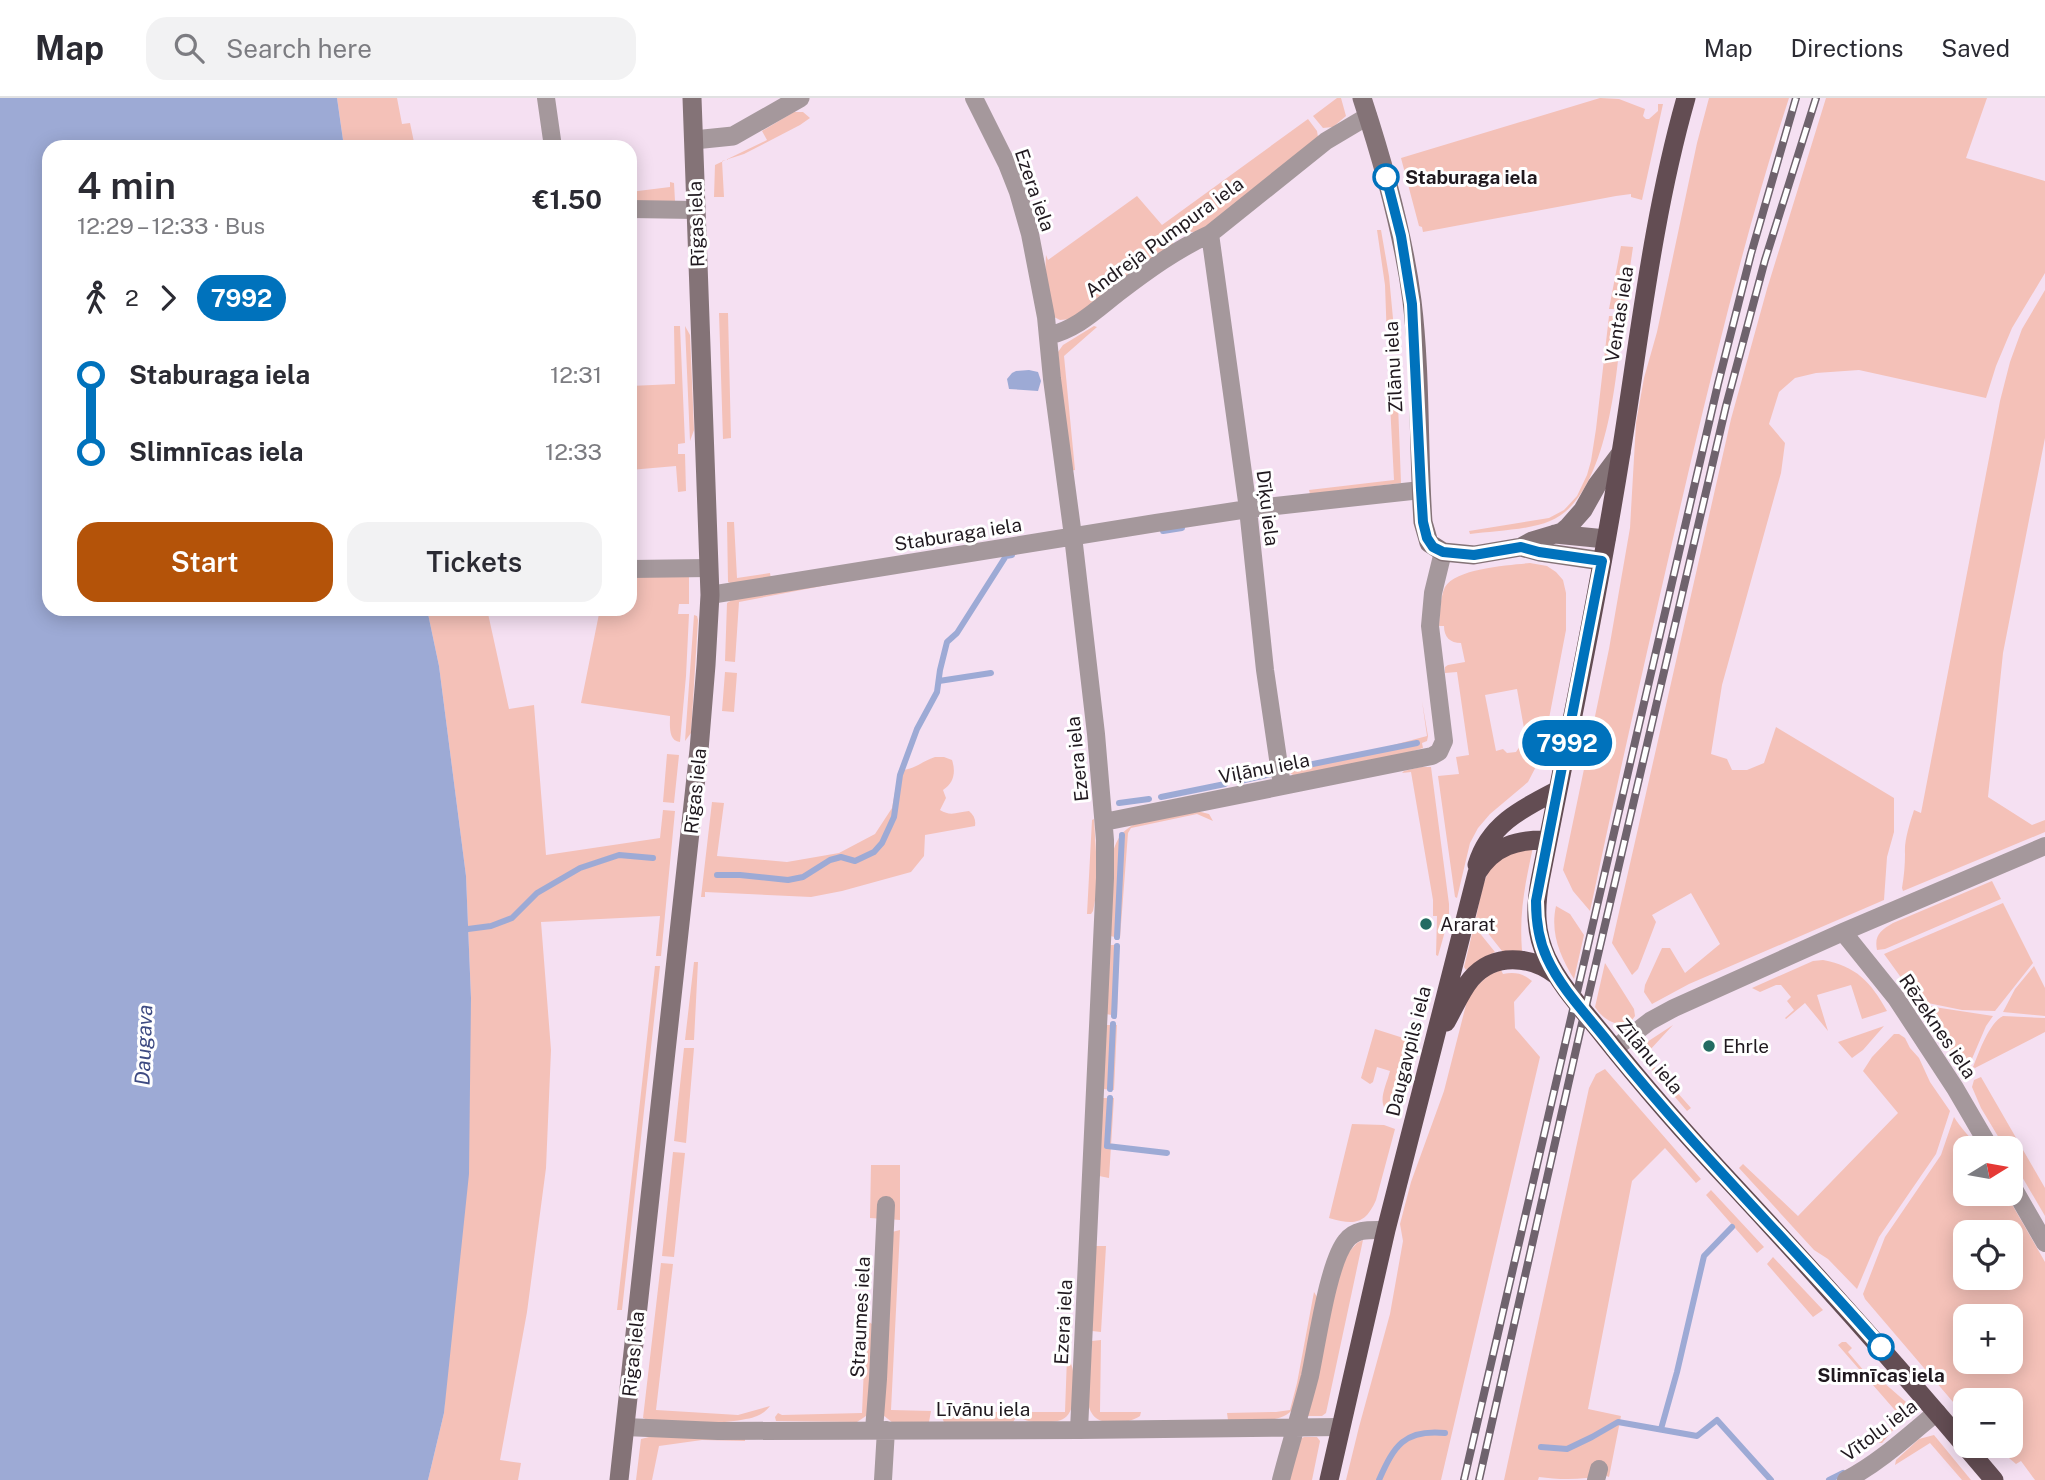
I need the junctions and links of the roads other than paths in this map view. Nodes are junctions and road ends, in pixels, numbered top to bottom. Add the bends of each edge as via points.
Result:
1 (545, 98) edge
2 (692, 98) edge
3 (800, 98) edge
4 (974, 98) edge
5 (1686, 98) edge
6 (1365, 107) edge
7 (552, 140) edge
8 (694, 140) junction
9 (637, 209) edge
10 (695, 210) junction
11 (1210, 234) junction
12 (1048, 336) junction
13 (1621, 453) junction
14 (1421, 490) junction
15 (1248, 509) junction
16 (1555, 534) junction
17 (1073, 536) junction
18 (1606, 539) junction
19 (1521, 547) junction
20 (1443, 552) junction
21 (1602, 561) junction
22 (709, 568) junction
23 (637, 569) edge
24 (710, 595) junction
25 (1282, 786) junction
26 (1558, 790) junction
27 (1104, 822) junction
28 (1548, 840) junction
29 (2045, 846) edge
30 (1474, 882) junction
31 (1843, 932) junction
32 (1556, 975) junction
33 (1433, 1044) junction
34 (1614, 1048) junction
35 (1983, 1136) edge
36 (886, 1205) dead end
37 (2023, 1205) edge
38 (1386, 1230) junction
39 (2045, 1243) edge
40 (1937, 1412) junction
41 (625, 1427) junction
42 (1341, 1427) junction
43 (1295, 1428) junction
44 (880, 1430) junction
45 (1079, 1430) junction
46 (619, 1480) edge
47 (883, 1480) edge
48 (1281, 1480) edge
49 (1329, 1480) edge
50 (1846, 1480) edge
51 (1994, 1480) edge

1 - 7 street
2 - 8 main road, Rīgas iela
3 - 8 street via 733,136
4 - 12 street, Ezera iela via 1018,192
5 - 13 highway, Ventas iela via 1650,259
6 - 11 street, Andreja Pumpura iela
6 - 14 main road, Zīlānu iela via 1393,202 1409,281
8 - 10 main road, Rīgas iela
9 - 10 street
10 - 22 main road, Rīgas iela
11 - 12 street, Andreja Pumpura iela via 1172,255 1076,327
11 - 15 street, Dīķu iela
12 - 17 street, Ezera iela
13 - 16 main road via 1575,519
13 - 18 highway, Ventas iela
14 - 15 street, Staburaga iela
14 - 20 main road, Zīlānu iela via 1427,538
15 - 17 street, Staburaga iela
15 - 25 street, Dīķu iela
16 - 18 main road
16 - 19 main road
17 - 24 street, Staburaga iela
17 - 27 street, Ezera iela
18 - 21 highway, Zīlānu iela
19 - 20 main road via 1474,555
19 - 21 main road
20 - 25 street, Viļānu iela via 1430,626 1444,741 1441,750 1432,756
21 - 26 highway, Zīlānu iela
22 - 23 street
22 - 24 main road, Rīgas iela
24 - 41 main road, Rīgas iela via 699,750
25 - 27 street, Viļānu iela
26 - 28 highway, Zīlānu iela
26 - 30 highway, Daugavpils iela via 1496,828 1479,858
27 - 45 street, Ezera iela via 1105,892
28 - 30 highway, Daugavpils iela via 1502,847 1486,859
28 - 32 highway, Zīlānu iela via 1536,922
29 - 31 street
30 - 33 highway, Daugavpils iela
31 - 34 street via 1670,1010
31 - 35 street, Rēzeknes iela via 1896,998
32 - 33 highway via 1522,960 1487,966 1469,982
32 - 34 highway, Zīlānu iela
33 - 38 highway, Daugavpils iela
34 - 40 highway, Zīlānu iela via 1679,1127
36 - 44 street, Straumes iela
37 - 39 street
38 - 42 highway, Daugavpils iela
38 - 43 street via 1357,1232 1340,1251
40 - 50 street, Vītolu iela
40 - 51 highway, Zīlānu iela
41 - 44 street, Līvānu iela
41 - 46 main road, Rīgas iela
42 - 43 street, Līvānu iela
42 - 49 highway, Daugavpils iela
43 - 45 street, Līvānu iela
43 - 48 street
44 - 45 street, Līvānu iela
44 - 47 street, Straumes iela

